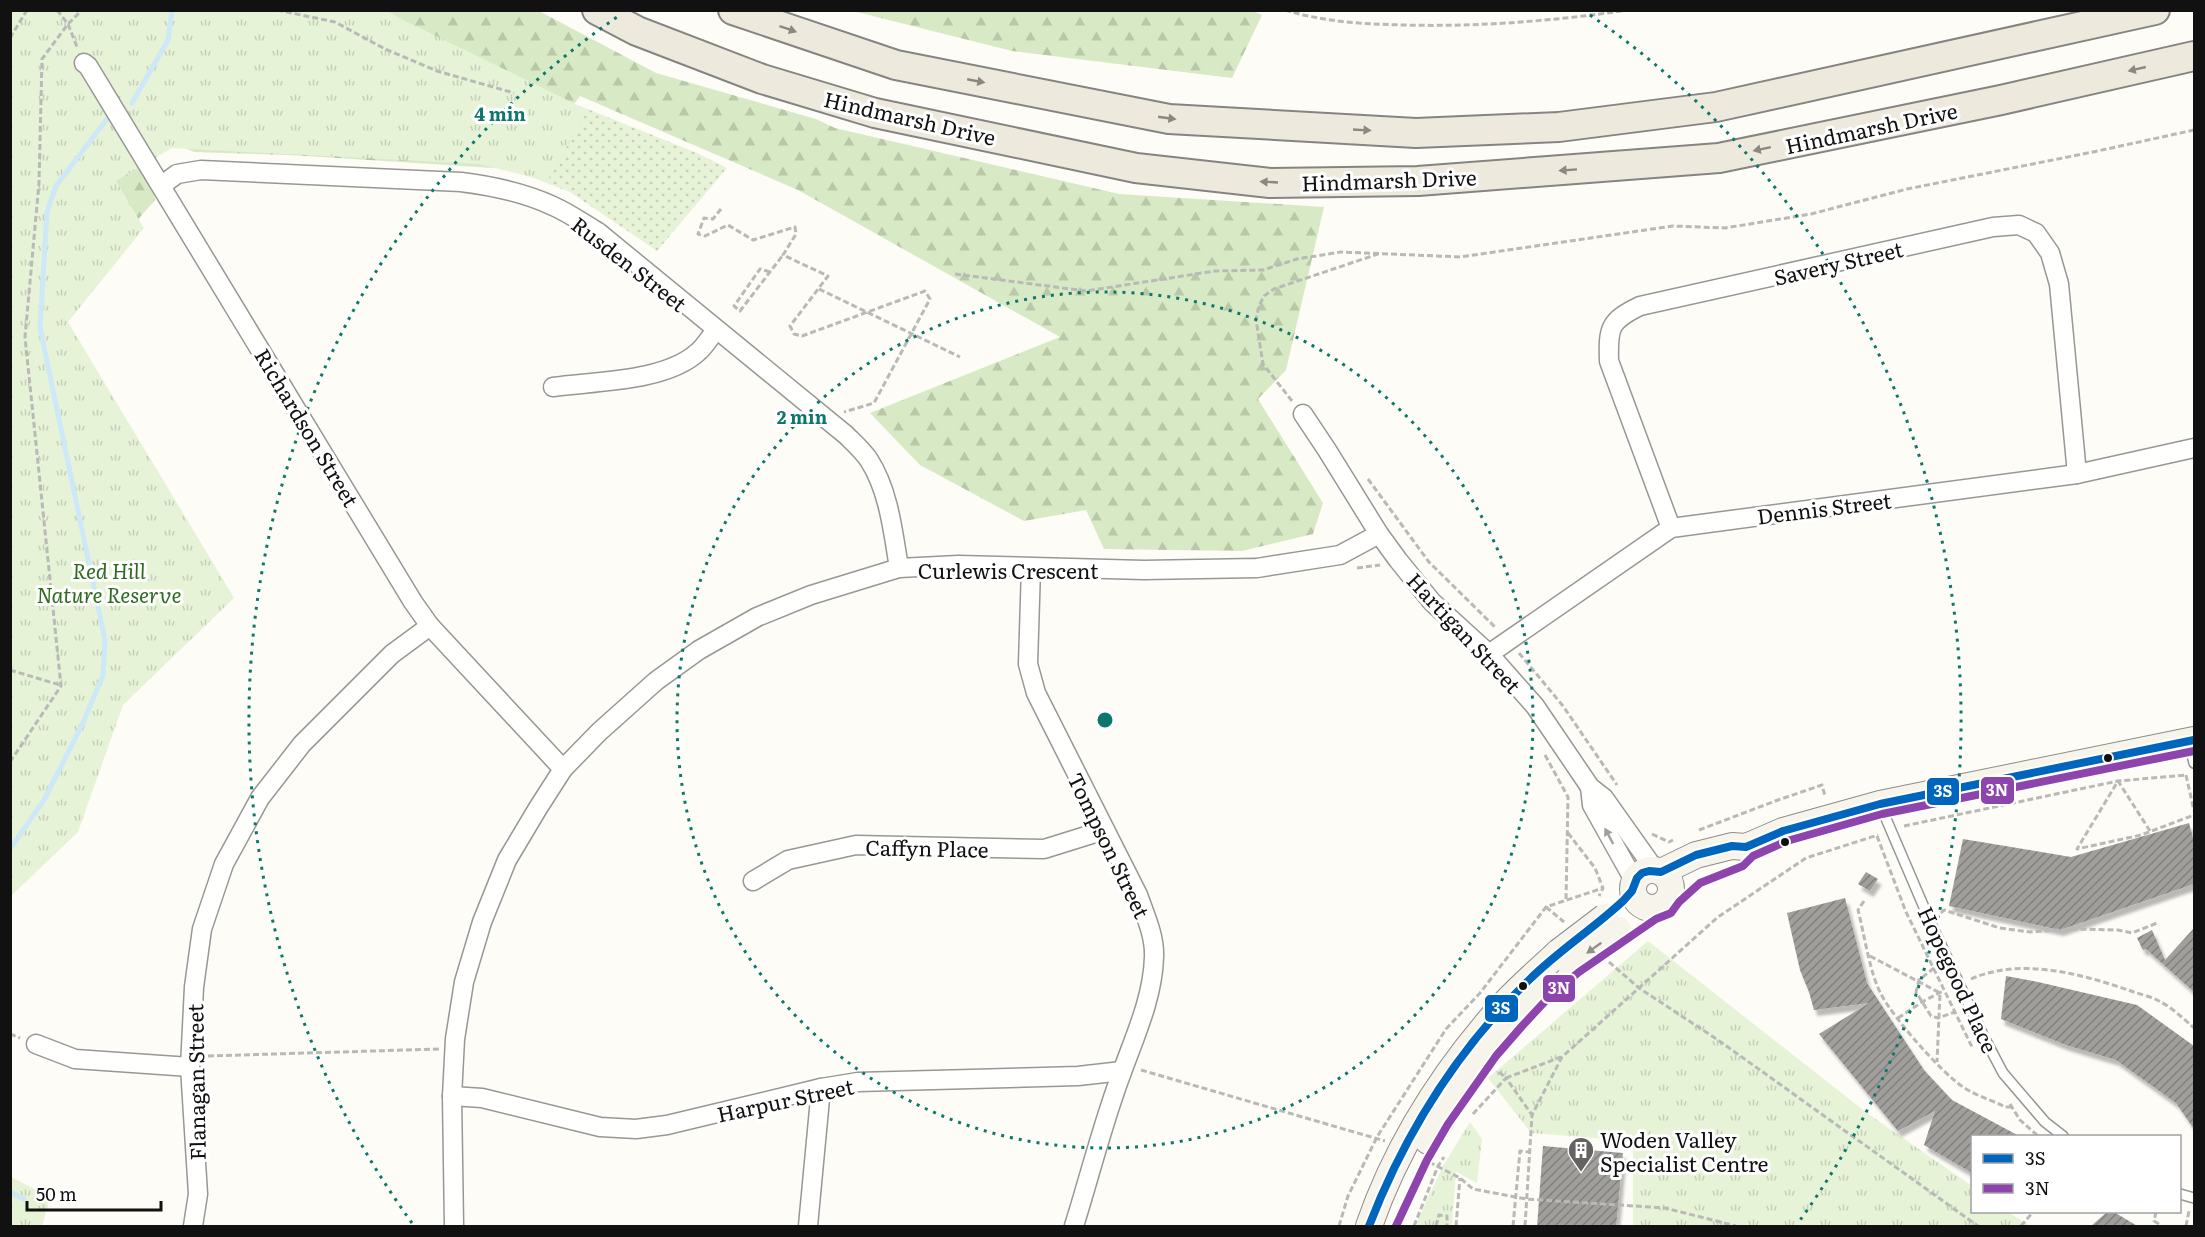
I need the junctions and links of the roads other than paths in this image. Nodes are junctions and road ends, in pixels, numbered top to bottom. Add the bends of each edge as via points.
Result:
1 (597, 10) edge
2 (733, 10) edge
3 (2155, 10) edge
4 (2194, 56) edge
5 (84, 63) road end
6 (162, 185) junction
7 (716, 330) junction
8 (553, 387) dead end
9 (1303, 414) road end
10 (2194, 448) edge
11 (2077, 474) junction
12 (1671, 528) junction
13 (1379, 534) junction
14 (899, 568) junction
15 (1031, 568) junction
16 (430, 626) junction
17 (1489, 654) junction
18 (2192, 748) edge
19 (563, 769) junction
20 (1880, 804) junction
21 (1105, 830) junction
22 (753, 881) dead end
23 (1651, 886) junction
24 (1565, 958) junction
25 (36, 1044) dead end
26 (190, 1062) junction
27 (1123, 1068) junction
28 (821, 1088) junction
29 (452, 1096) junction
30 (2061, 1135) edge
31 (193, 1227) edge
32 (454, 1227) edge
33 (808, 1227) edge
34 (1074, 1227) edge
35 (1369, 1227) edge
36 (1385, 1227) edge

4 -> 1 main road, Hindmarsh Drive via 1719,158 1418,181 1270,183 1136,168 876,113 762,79 637,32
2 -> 3 main road via 896,65 1169,119 1416,133 1560,127 1716,107
5 - 6 street, Richardson Street
6 - 7 street, Rusden Street via 177,174 201,170 496,186 555,206 598,232
6 - 16 street, Richardson Street
7 - 8 street via 698,352 655,374
7 - 14 street, Rusden Street via 846,435 868,459 880,482
9 - 13 street, Hartigan Street
10 - 11 street, Dennis Street
11 - 12 street, Dennis Street
11 - 12 street, Savery Street via 2059,284 2050,253 2036,233 2019,225 1993,227 1640,306 1620,316 1608,336 1609,361
12 - 17 street, Dennis Street via 1516,646
13 - 15 street, Curlewis Crescent via 1340,555 1257,568
13 - 17 street, Hartigan Street via 1432,602
14 - 15 street, Curlewis Crescent
14 - 19 street, Curlewis Crescent via 811,595 757,617 699,650 656,681
15 - 21 street, Tompson Street via 1028,664 1036,693
16 - 19 street, Richardson Street
16 - 26 street, Flanagan Street via 392,654 302,744 260,798 224,864 202,929
17 - 23 street, Hartigan Street via 1535,706 1590,787 1592,805
18 - 20 street
19 - 29 street, Curlewis Crescent via 507,860 482,922 464,982
20 - 23 street via 1784,831 1746,847 1738,857
20 - 30 lane, Hopegood Place via 1929,919 2003,1073
21 - 22 street, Caffyn Place via 1044,849 856,845 788,860
21 - 27 street, Tompson Street via 1138,895 1155,955 1152,981
23 - 24 street, bridge via 1606,917
24 - 35 street via 1499,1010 1443,1081 1402,1149
24 - 36 street via 1458,1091 1418,1157
25 - 26 street via 75,1059
26 - 31 street, Flanagan Street via 198,1194
27 - 28 street, Harpur Street via 1078,1076 858,1082
27 - 34 street, Tompson Street
28 - 29 street, Harpur Street via 668,1125 636,1129 600,1127 482,1098
28 - 33 street
29 - 32 street, Curlewis Crescent

